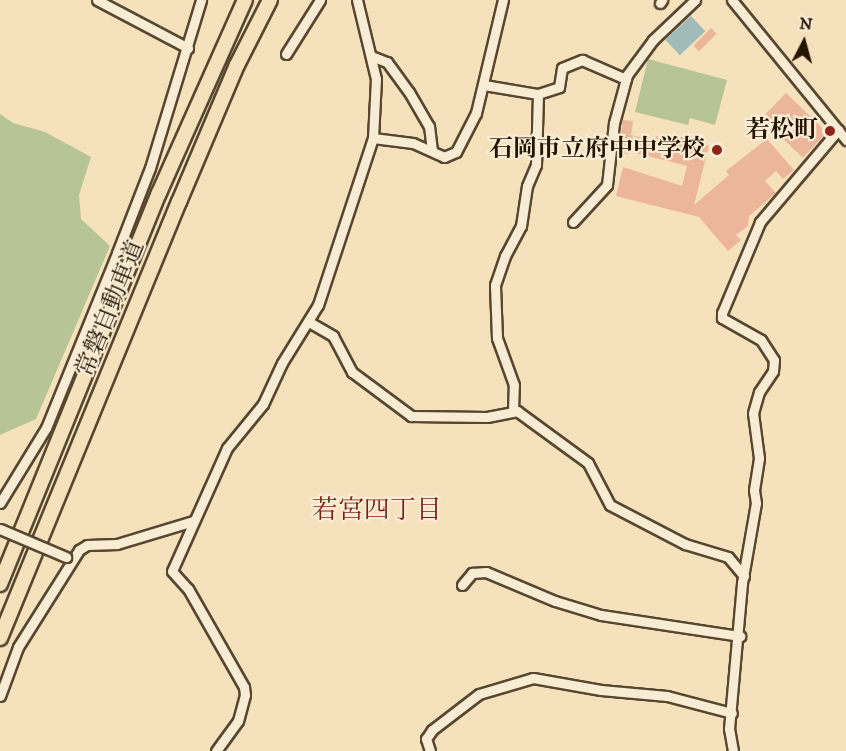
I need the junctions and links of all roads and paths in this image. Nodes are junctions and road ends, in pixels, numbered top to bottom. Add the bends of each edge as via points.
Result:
1 (98, 0) edge
2 (245, 0) edge
3 (270, 0) edge
4 (320, 0) edge
5 (357, 0) edge
6 (503, 0) edge
7 (695, 0) edge
8 (732, 0) edge
9 (199, 1) edge
10 (188, 48) junction
11 (285, 54) dead end
12 (371, 56) junction
13 (626, 79) junction
14 (484, 85) junction
15 (538, 94) junction
16 (838, 130) junction
17 (373, 138) junction
18 (846, 140) edge
19 (432, 150) junction
20 (573, 222) dead end
21 (309, 322) junction
22 (513, 410) junction
23 (0, 503) edge
24 (193, 520) junction
25 (0, 529) edge
26 (70, 557) junction
27 (744, 576) junction
28 (0, 584) edge
29 (462, 585) dead end
30 (740, 636) junction
31 (0, 638) edge
32 (0, 696) edge
33 (732, 713) junction
34 (216, 751) edge
35 (430, 751) edge
36 (733, 751) edge

1 - 10 street
2 - 28 highway, 常磐自動車道 via 159,194
3 - 31 highway, 常磐自動車道 via 237,65 178,202
4 - 11 street
5 - 12 street
6 - 14 street
7 - 13 street via 653,40
8 - 16 street
9 - 10 street
10 - 23 street via 150,168 46,428
12 - 17 street via 377,110
12 - 19 street via 387,62 409,92 429,126
13 - 15 street via 582,60 562,68 559,87
13 - 20 street via 614,123 607,186
14 - 15 street
14 - 19 street via 463,144 448,157
15 - 22 street via 536,165 527,186 521,226 495,285 497,338 514,385
16 - 18 street
16 - 27 street via 760,222 723,308 722,318 761,340 774,360 773,371 753,405 759,458
17 - 19 street via 413,142
17 - 21 street via 324,290
21 - 22 street via 333,336 352,372 411,416 487,417
21 - 24 street via 282,363 263,404 227,448
22 - 27 street via 588,463 609,505 686,544 728,557
24 - 26 street via 117,544 87,545
24 - 34 street via 172,572 188,589 218,646 239,675 245,695 232,732
25 - 26 street, bridge
26 - 32 street via 18,647
27 - 30 street
29 - 30 street via 472,573 486,572 601,615
30 - 33 street
33 - 35 street via 667,696 533,678 479,694 432,730 426,739
33 - 36 street via 729,729

